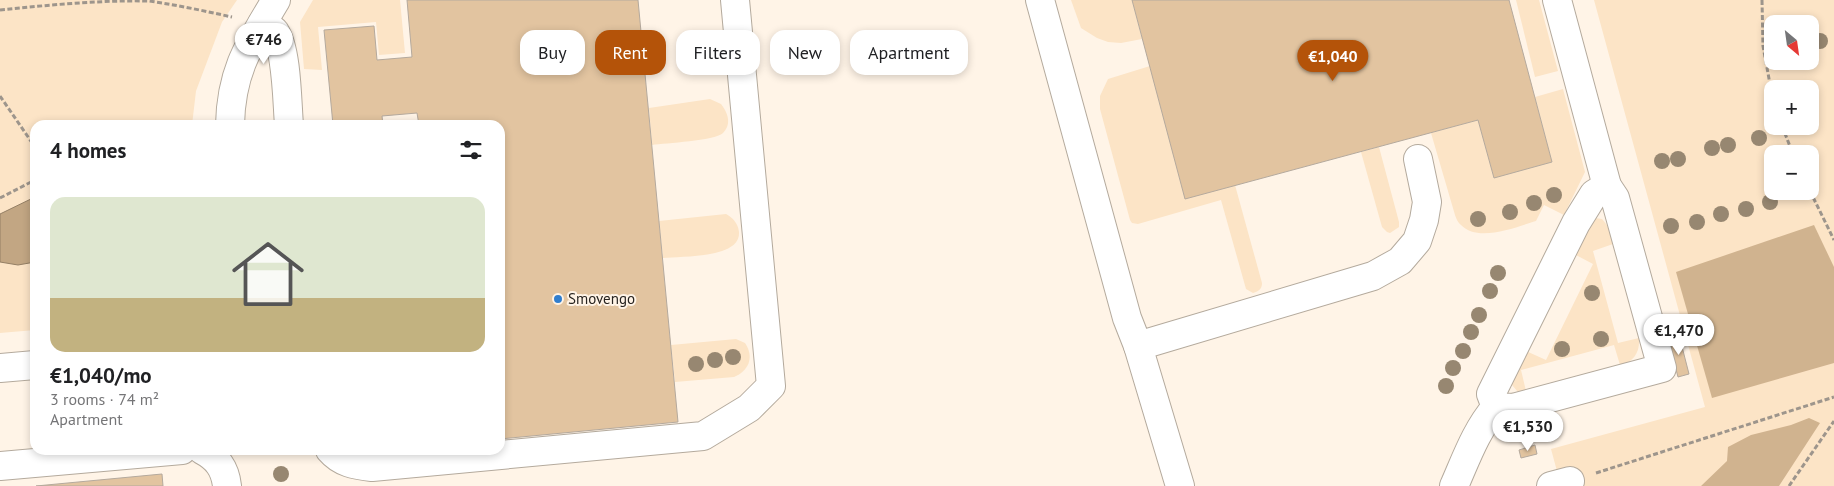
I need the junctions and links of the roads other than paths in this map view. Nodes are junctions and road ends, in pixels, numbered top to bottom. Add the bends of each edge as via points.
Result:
1 (276, 0) edge
2 (735, 0) edge
3 (1040, 0) edge
4 (1557, 0) edge
5 (262, 24) junction
6 (230, 120) edge
7 (289, 120) edge
8 (1418, 159) dead end
9 (1607, 186) junction
10 (1138, 346) junction
11 (30, 365) edge
12 (0, 368) edge
13 (1496, 408) junction
14 (125, 455) edge
15 (210, 455) edge
16 (334, 455) edge
17 (500, 455) edge
18 (505, 455) edge
19 (0, 466) edge
20 (227, 486) edge
21 (1180, 486) edge
22 (1454, 486) edge

1 - 5 street
2 - 18 street via 771,386 749,408 703,436
3 - 10 street via 1127,318
4 - 9 street
5 - 6 street via 238,70
5 - 7 street via 274,30 280,45
8 - 10 street via 1427,202 1424,220 1417,241 1400,261 1373,276
9 - 13 street via 1594,194 1567,240 1491,394
9 - 13 street via 1615,198 1662,368 1513,408
10 - 21 street
11 - 12 street
13 - 22 street via 1485,420
14 - 19 street
15 - 20 street via 222,466
16 - 17 street via 351,465 372,467

